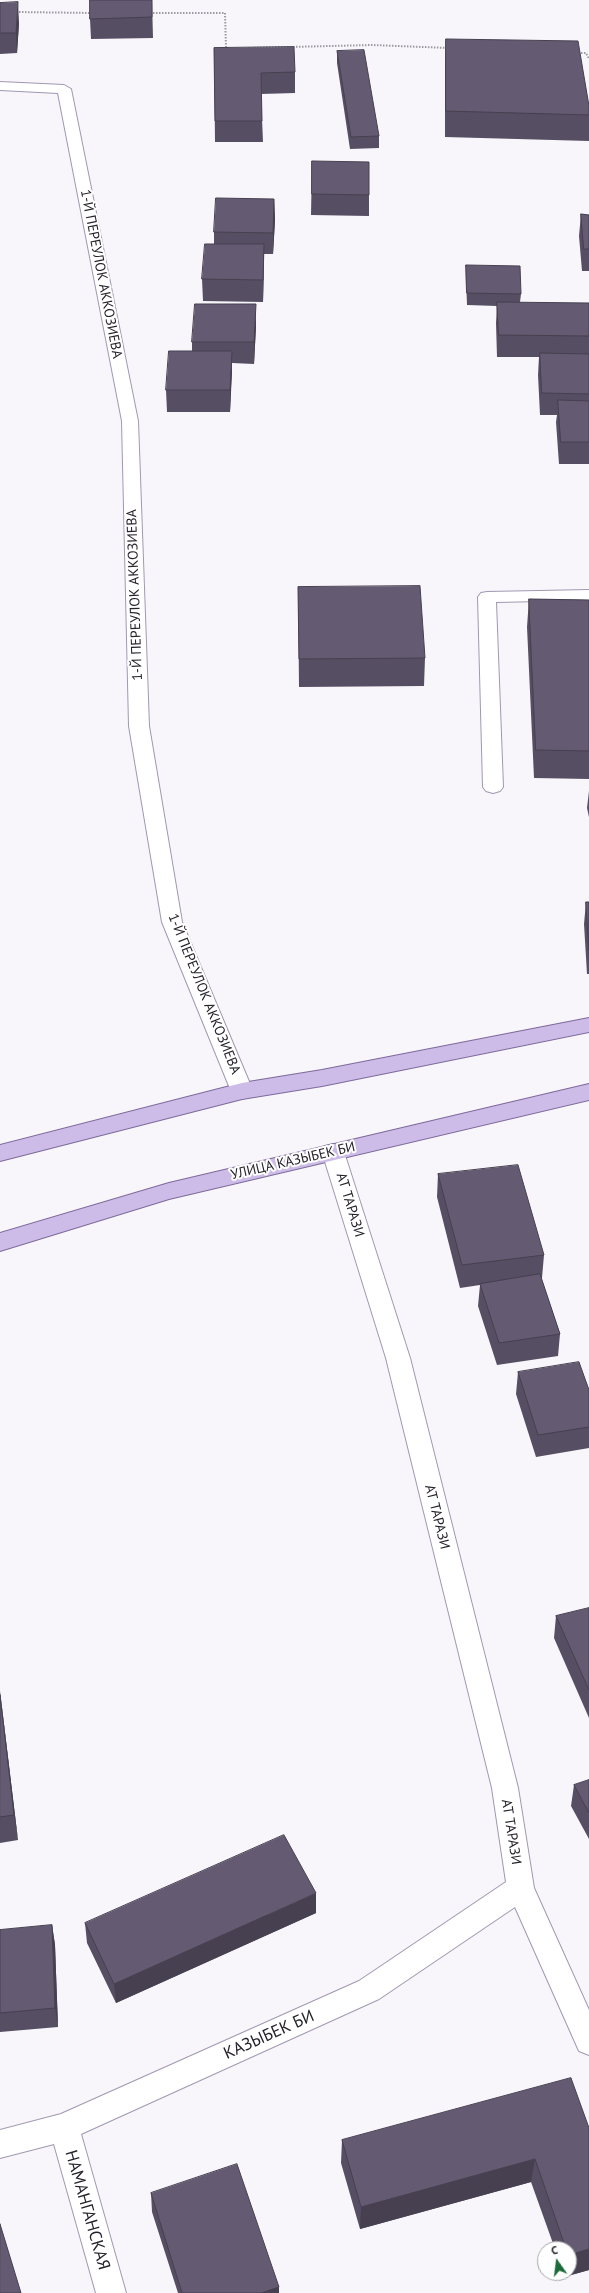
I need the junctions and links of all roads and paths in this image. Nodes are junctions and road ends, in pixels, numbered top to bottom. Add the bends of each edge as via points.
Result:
1 (14, 12) edge
2 (94, 13) edge
3 (148, 13) edge
4 (234, 48) edge
5 (242, 48) edge
6 (451, 48) edge
7 (578, 53) edge
8 (589, 59) edge
9 (0, 86) edge
10 (589, 595) edge
11 (493, 787) dead end
12 (589, 1025) edge
13 (242, 1092) junction
14 (589, 1092) edge
15 (333, 1152) junction
16 (0, 1153) edge
17 (0, 1242) edge
18 (520, 1888) junction
19 (589, 2042) edge
20 (64, 2127) junction
21 (0, 2144) edge
22 (111, 2293) edge

1 - 2 path
3 - 4 path via 225,13 226,48
5 - 6 path via 372,45
7 - 8 path via 586,53
9 - 13 street, 1-Й ПЕРЕУЛОК АККОЗИЕВА via 64,89 130,421 133,577 140,726 172,922
10 - 11 street via 487,597
12 - 13 main road
13 - 16 main road
14 - 15 main road, УЛИЦА КАЗЫБЕК БИ
15 - 17 main road, УЛИЦА КАЗЫБЕК БИ via 169,1191
15 - 18 street, АТ ТАРАЗИ via 398,1358 505,1788
18 - 19 street, АТ ТАРАЗИ
18 - 20 street, КАЗЫБЕК БИ via 369,1990
20 - 21 street, КАЗЫБЕК БИ
20 - 22 street, НАМАНГАНСКАЯ

